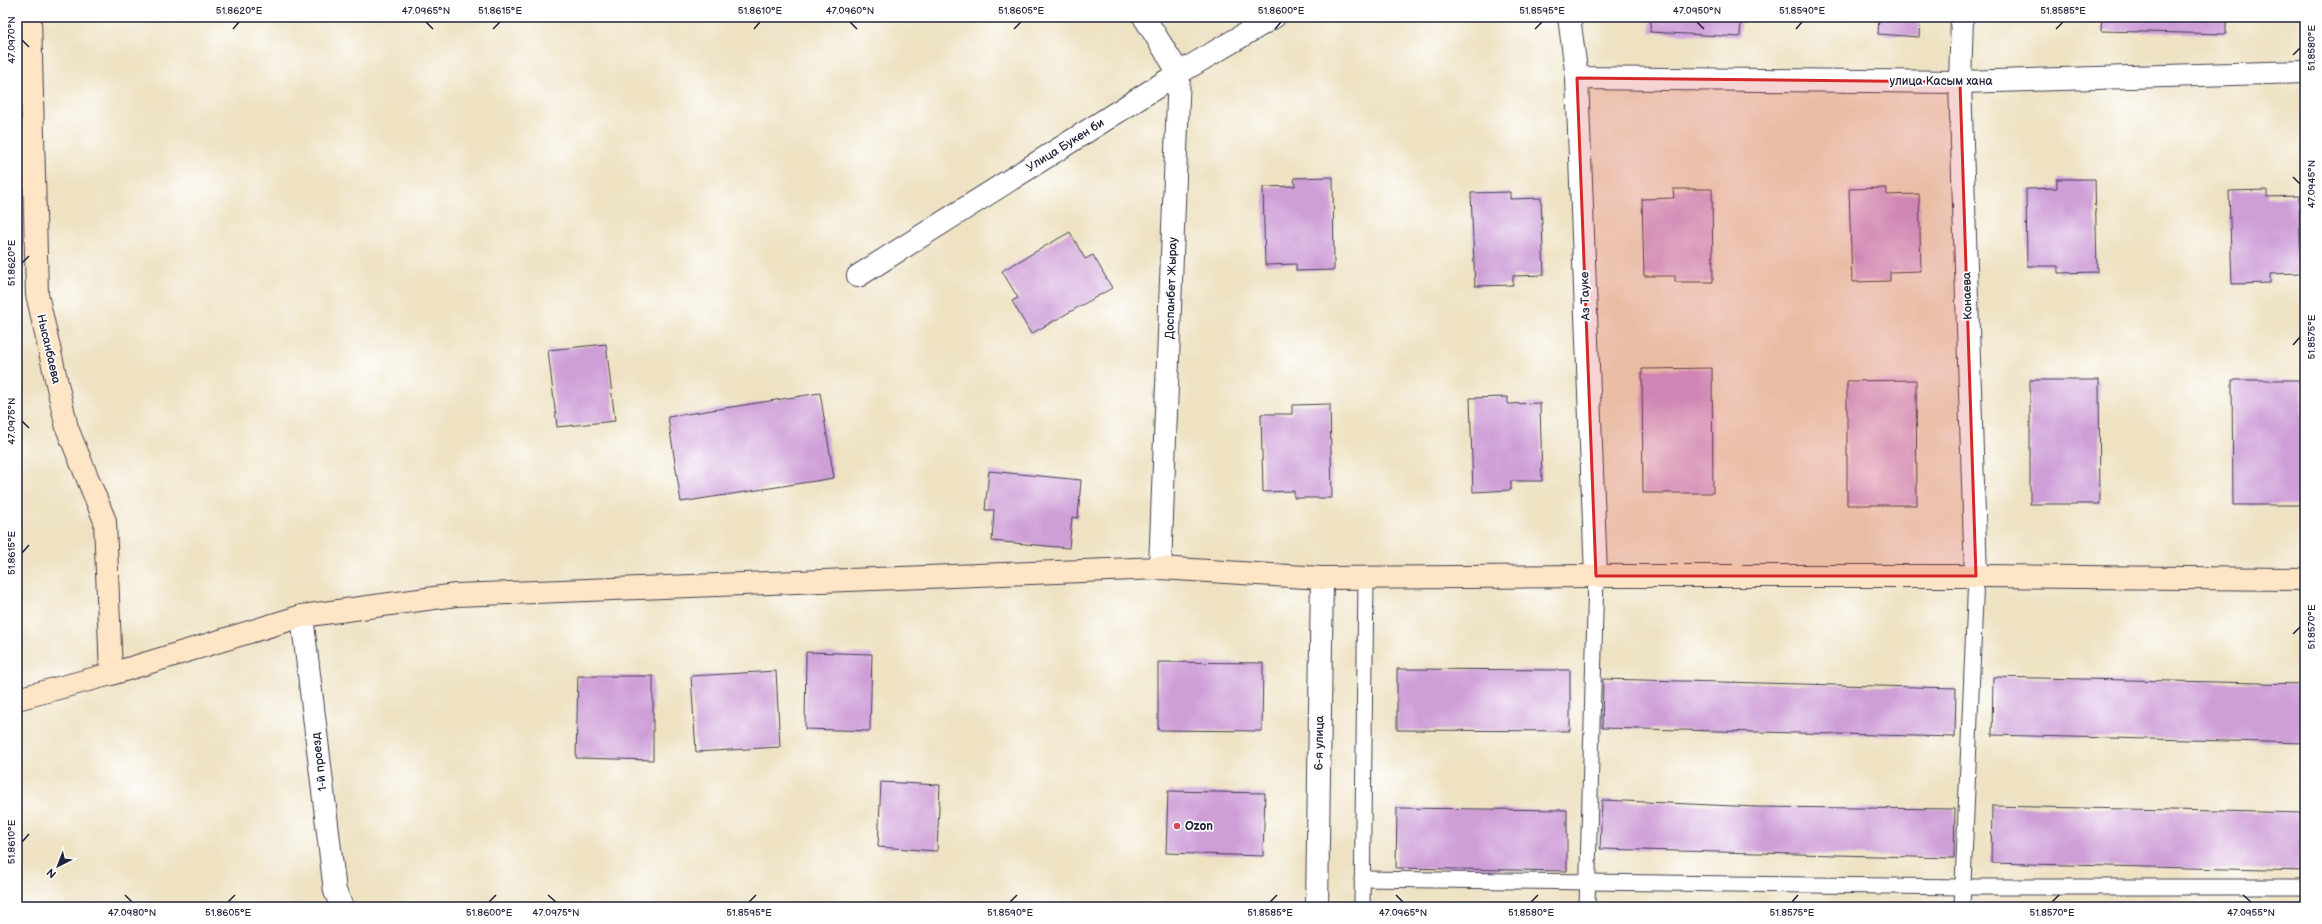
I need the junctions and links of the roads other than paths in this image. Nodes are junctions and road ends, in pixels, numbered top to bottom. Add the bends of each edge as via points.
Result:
1 (30, 17) edge
2 (1144, 17) edge
3 (1274, 17) edge
4 (1569, 17) edge
5 (1962, 17) edge
6 (2305, 72) edge
7 (1179, 73) junction
8 (1577, 78) junction
9 (24, 79) edge
10 (1960, 82) junction
11 (858, 276) dead end
12 (1160, 568) junction
13 (1596, 576) junction
14 (1976, 576) junction
15 (1322, 578) junction
16 (1366, 578) junction
17 (2305, 579) edge
18 (302, 616) junction
19 (111, 674) junction
20 (17, 699) edge
21 (1362, 879) junction
22 (1588, 883) junction
23 (1962, 887) junction
24 (2305, 887) edge
25 (342, 907) edge
26 (1317, 907) edge
27 (1362, 907) edge
28 (1587, 907) edge
29 (1962, 907) edge

1 - 9 street, Нысанбаева
2 - 7 street
3 - 7 street, Улица Букен би
4 - 8 street, Аз Тауке
5 - 10 street, Конаева
6 - 10 street, улица Касым хана
7 - 11 street, Улица Букен би
7 - 12 street, Доспанбет Жырау
8 - 10 street, улица Касым хана
8 - 13 street, Аз Тауке
9 - 19 street, Нысанбаева via 36,294 67,428 105,521
10 - 14 street, Конаева
12 - 15 street
12 - 18 street via 456,595
13 - 14 street
13 - 16 street
13 - 22 lane
14 - 17 street
14 - 23 lane
15 - 16 street
15 - 26 street, 6-я улица
16 - 21 lane
18 - 19 street
18 - 25 street, 1-й проезд via 335,891
19 - 20 street
21 - 22 lane
21 - 27 lane
22 - 23 lane
22 - 28 lane
23 - 24 lane
23 - 29 lane

